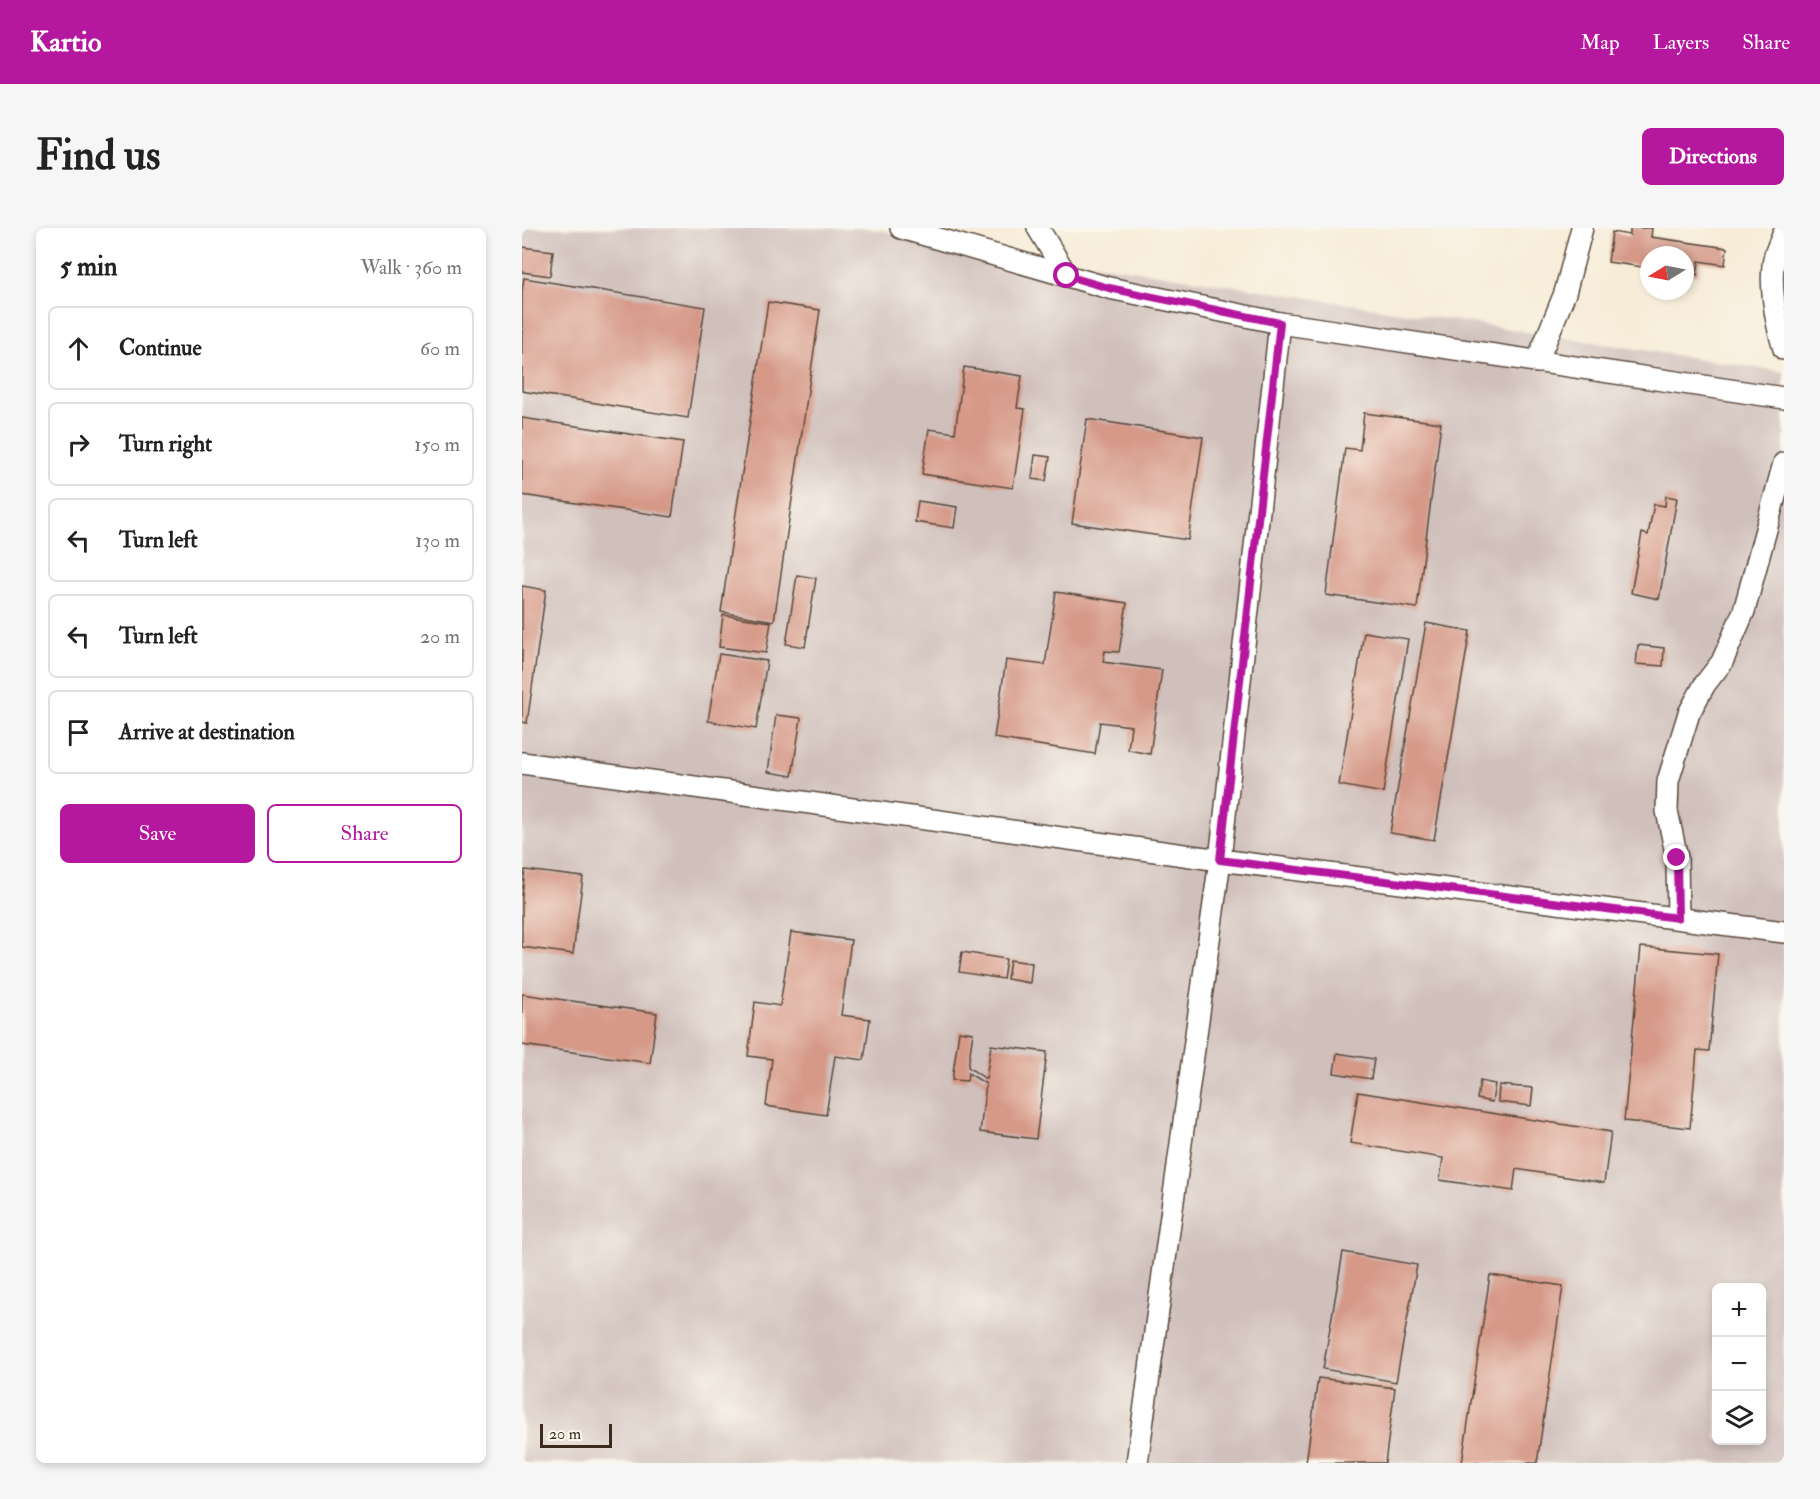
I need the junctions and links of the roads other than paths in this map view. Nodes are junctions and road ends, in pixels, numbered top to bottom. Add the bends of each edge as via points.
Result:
1 (902, 228) edge
2 (1038, 228) edge
3 (1582, 228) edge
4 (1784, 233) edge
5 (1067, 276) junction
6 (1280, 323) junction
7 (1784, 349) edge
8 (1537, 362) junction
9 (1784, 398) edge
10 (1784, 462) edge
11 (522, 763) edge
12 (1220, 860) junction
13 (1678, 918) junction
14 (1784, 932) edge
15 (1137, 1463) edge

1 - 5 street
2 - 5 street
3 - 8 street via 1565,293
4 - 7 street via 1775,256 1773,290
5 - 6 street
6 - 8 street
6 - 12 street
8 - 9 street
10 - 13 street via 1744,611 1722,662 1689,713 1668,781 1666,811 1677,858
11 - 12 street
12 - 13 street
12 - 15 street
13 - 14 street

